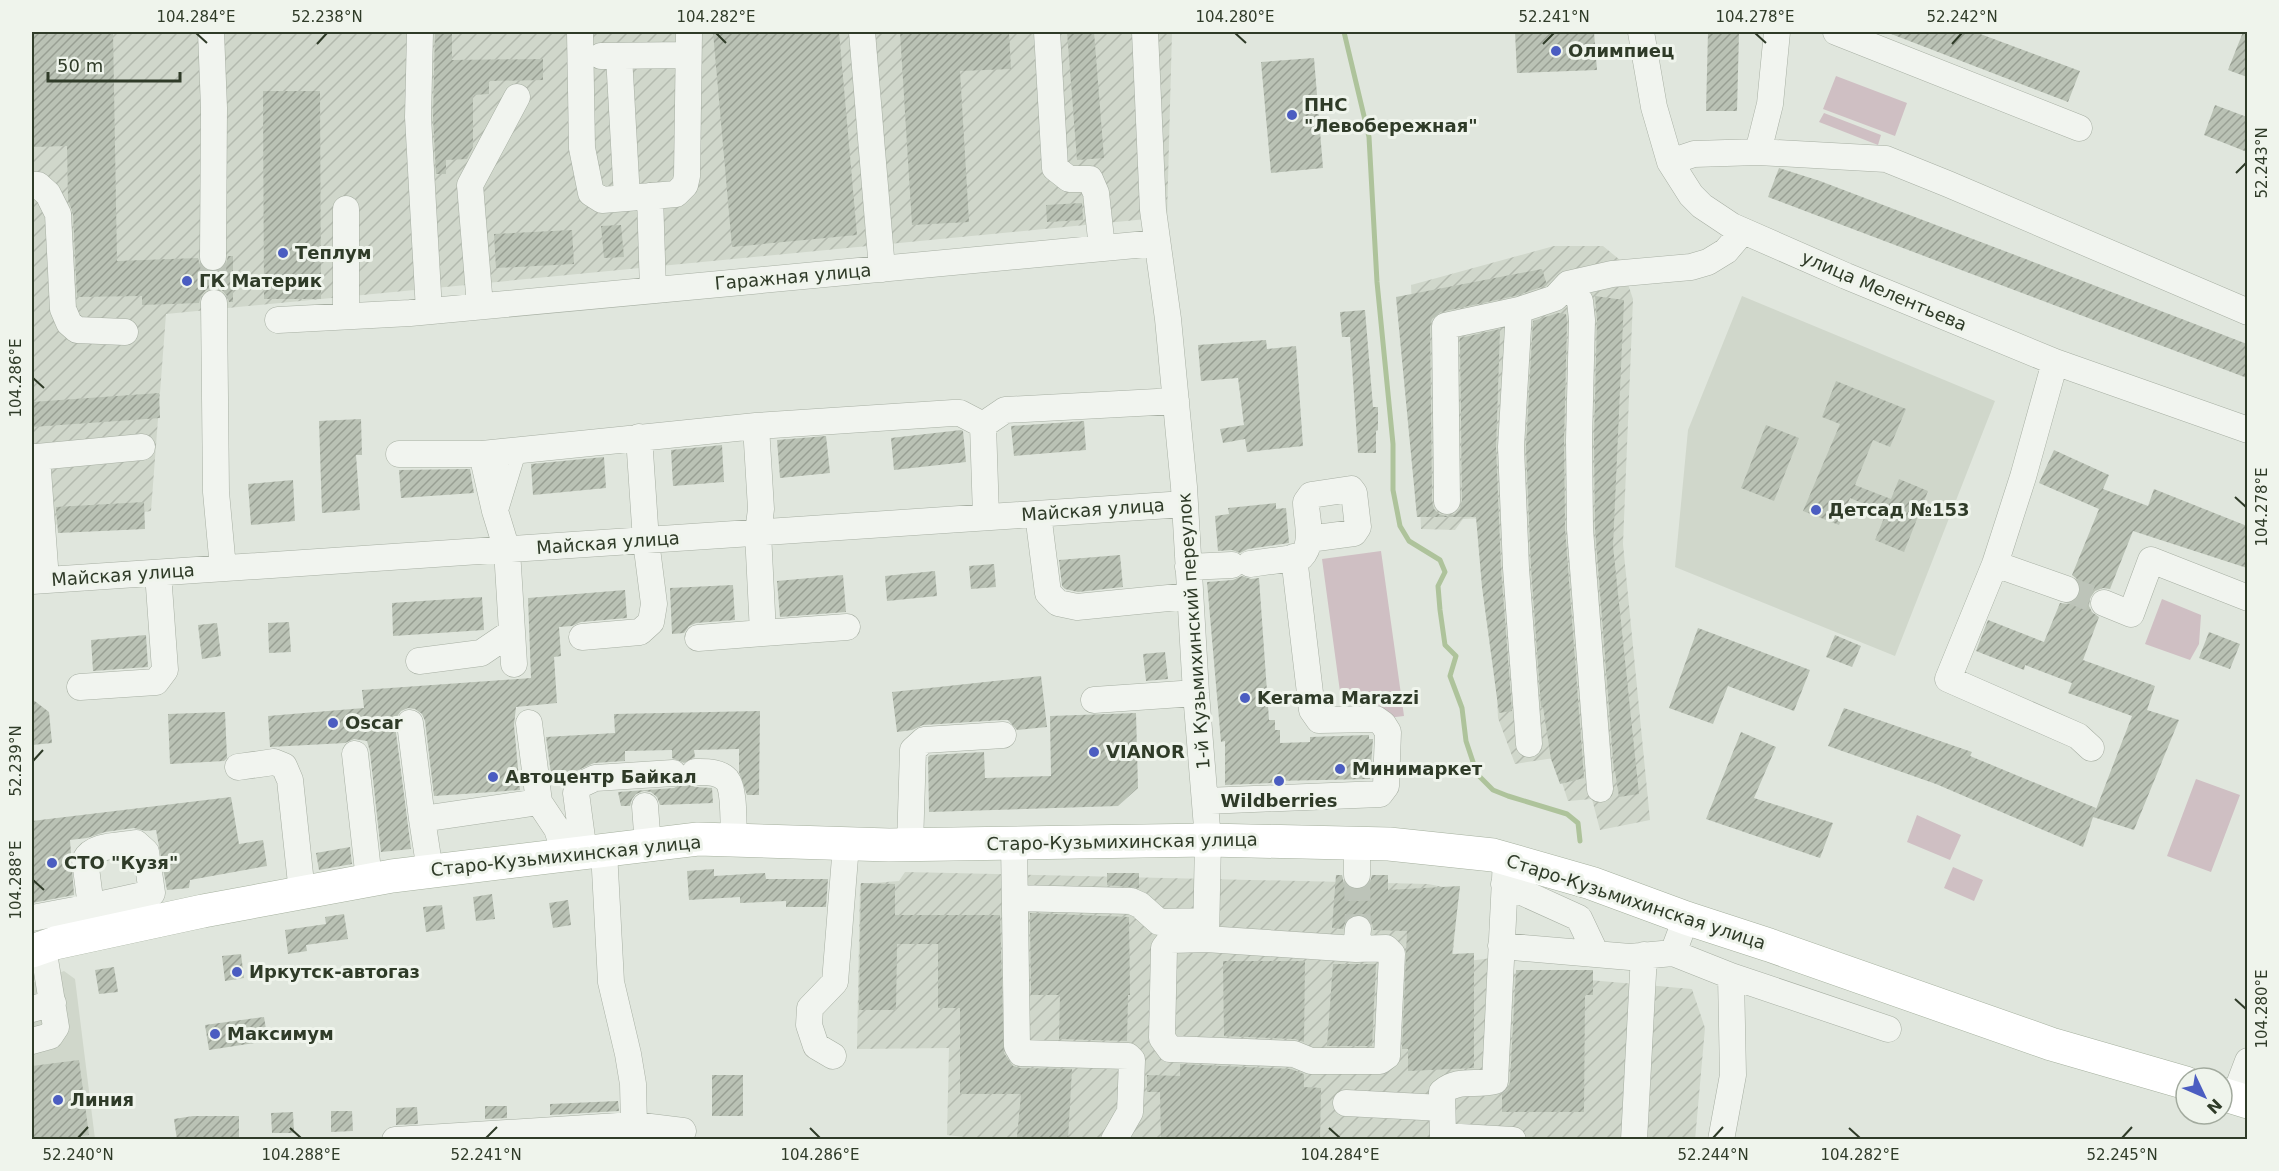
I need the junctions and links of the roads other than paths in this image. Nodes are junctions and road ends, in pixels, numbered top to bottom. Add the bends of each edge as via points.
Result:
1 (211, 32) edge
2 (420, 32) edge
3 (862, 32) edge
4 (1047, 32) edge
5 (1137, 32) edge
6 (1144, 32) edge
7 (1641, 32) edge
8 (1776, 32) edge
9 (1836, 32) edge
10 (688, 43) edge
11 (580, 44) edge
12 (618, 56) junction
13 (1147, 73) junction
14 (517, 97) dead end
15 (2079, 128) dead end
16 (1758, 152) junction
17 (1670, 162) junction
18 (32, 185) edge
19 (638, 197) junction
20 (346, 209) dead end
21 (1743, 231) junction
22 (1157, 243) junction
23 (1102, 248) junction
24 (213, 257) tunnel mouth
25 (882, 269) junction
26 (1568, 284) junction
27 (653, 290) junction
28 (214, 303) tunnel mouth
29 (480, 306) junction
30 (1519, 310) junction
31 (429, 311) junction
32 (2247, 312) edge
33 (346, 316) junction
34 (278, 320) dead end
35 (125, 332) dead end
36 (2055, 362) junction
37 (1176, 401) junction
38 (983, 425) junction
39 (756, 426) junction
40 (2247, 430) edge
41 (639, 437) junction
42 (142, 447) dead end
43 (513, 451) junction
44 (399, 454) dead end
45 (482, 454) junction
46 (34, 457) edge
47 (1447, 501) dead end
48 (1185, 504) junction
49 (495, 511) junction
50 (1038, 514) junction
51 (986, 516) junction
52 (758, 533) junction
53 (646, 541) junction
54 (507, 550) junction
55 (1995, 564) junction
56 (1188, 567) junction
57 (224, 568) junction
58 (158, 573) junction
59 (39, 580) edge
60 (2066, 589) tunnel mouth
61 (1189, 596) junction
62 (2247, 598) edge
63 (2104, 603) tunnel mouth
64 (847, 627) dead end
65 (512, 632) junction
66 (763, 633) junction
67 (582, 637) dead end
68 (698, 638) dead end
69 (420, 661) dead end
70 (514, 664) dead end
71 (80, 687) dead end
72 (1196, 693) junction
73 (1094, 700) dead end
74 (410, 723) dead end
75 (529, 723) dead end
76 (1003, 735) dead end
77 (1529, 744) dead end
78 (2080, 744) dead end
79 (356, 754) dead end
80 (238, 767) dead end
81 (643, 787) junction
82 (1600, 789) dead end
83 (1205, 801) junction
84 (539, 802) junction
85 (422, 819) junction
86 (1208, 840) junction
87 (734, 841) junction
88 (1014, 843) junction
89 (846, 845) junction
90 (910, 845) junction
91 (648, 846) junction
92 (585, 853) junction
93 (430, 871) junction
94 (1505, 872) junction
95 (369, 880) junction
96 (302, 892) junction
97 (1015, 898) junction
98 (91, 907) junction
99 (154, 907) junction
100 (1686, 918) junction
101 (1206, 930) junction
102 (35, 938) edge
103 (1501, 946) junction
104 (1673, 952) junction
105 (1596, 954) junction
106 (1644, 955) junction
107 (1731, 976) junction
108 (42, 1006) edge
109 (1888, 1029) dead end
110 (32, 1041) edge
111 (833, 1056) dead end
112 (2247, 1061) edge
113 (2174, 1080) edge
114 (2234, 1098) edge
115 (1346, 1103) dead end
116 (1442, 1108) junction
117 (634, 1125) junction
118 (683, 1131) dead end
119 (1443, 1138) edge
120 (395, 1140) edge
121 (1114, 1140) edge
122 (1513, 1140) edge
123 (1634, 1140) edge
124 (1721, 1140) edge

1 - 24 street
2 - 31 street via 418,117
3 - 25 street
4 - 23 street via 1055,168 1069,179 1090,179 1096,193
5 - 13 street
6 - 13 street
7 - 17 street, улица Мелентьева via 1654,107
8 - 16 street via 1770,105
9 - 15 street
10 - 12 street
10 - 19 street via 685,185 676,194
11 - 12 street
11 - 19 street via 582,148 591,193 602,200
12 - 19 street
13 - 22 street, 1-й Кузьмихинский переулок
14 - 29 street via 470,185
16 - 17 street via 1694,154
16 - 32 street via 1886,159
17 - 21 street, улица Мелентьева via 1702,206
18 - 35 street via 48,194 58,214 63,309 69,323 77,330
19 - 27 street
20 - 33 street
21 - 26 street via 1725,251 1708,262 1612,274
21 - 36 street, улица Мелентьева
22 - 23 street, Гаражная улица
22 - 37 street, 1-й Кузьмихинский переулок
23 - 25 street, Гаражная улица
25 - 27 street, Гаражная улица
26 - 30 street via 1555,298
26 - 82 street via 1580,301 1582,320 1580,529
27 - 29 street, Гаражная улица
28 - 57 street via 216,492
29 - 31 street, Гаражная улица
30 - 47 street via 1445,326
30 - 77 street via 1511,447
31 - 33 street, Гаражная улица
33 - 34 street, Гаражная улица
36 - 40 street, улица Мелентьева
36 - 55 street
37 - 38 street via 1005,410
37 - 48 street, 1-й Кузьмихинский переулок
38 - 39 street via 960,413
38 - 51 street
39 - 41 street
39 - 52 street via 761,509
41 - 43 street
41 - 53 street
42 - 46 street
43 - 45 street
43 - 49 street
44 - 45 street
45 - 49 street
46 - 59 street
48 - 50 street, Майская улица
48 - 56 street, 1-й Кузьмихинский переулок
49 - 54 street
50 - 51 street, Майская улица
50 - 61 street via 1048,593 1058,603 1077,607
51 - 52 street, Майская улица
52 - 53 street, Майская улица
52 - 66 street
53 - 54 street, Майская улица
53 - 67 street via 654,604 651,622 640,632
54 - 57 street, Майская улица
54 - 65 street
55 - 60 street
55 - 78 street via 1948,679
56 - 61 street, 1-й Кузьмихинский переулок
56 - 83 street via 1241,565 1302,548 1311,710 1319,720 1376,719 1388,732 1386,786 1380,794
57 - 58 street, Майская улица
58 - 59 street, Майская улица
58 - 71 street via 165,670 156,682
61 - 72 street, 1-й Кузьмихинский переулок
62 - 63 street via 2151,560 2132,614
64 - 66 street
65 - 69 street via 481,653
65 - 70 street
66 - 68 street
72 - 73 street
72 - 83 street, 1-й Кузьмихинский переулок
74 - 85 street
75 - 84 street
76 - 90 street via 924,740 913,750
79 - 95 street
80 - 96 street via 274,762 284,765 290,780
81 - 87 street via 684,772 721,775 728,780 731,790
81 - 91 street
81 - 92 street via 594,778 580,784 576,793
83 - 86 street, 1-й Кузьмихинский переулок
84 - 85 street
84 - 92 street via 557,829
85 - 93 street
86 - 88 main road, Старо-Кузьмихинская улица
86 - 94 main road, Старо-Кузьмихинская улица via 1357,859 1389,844 1492,855
86 - 101 street, 1-й Кузьмихинский переулок
87 - 89 main road, Старо-Кузьмихинская улица
87 - 91 main road, Старо-Кузьмихинская улица via 698,839
88 - 90 main road, Старо-Кузьмихинская улица
88 - 97 street
89 - 90 main road, Старо-Кузьмихинская улица
89 - 111 street via 835,982 810,1008 809,1025 816,1047
91 - 92 main road, Старо-Кузьмихинская улица
92 - 93 main road, Старо-Кузьмихинская улица
92 - 117 street via 628,1054
93 - 95 main road, Старо-Кузьмихинская улица
94 - 100 main road, Старо-Кузьмихинская улица via 1591,883
94 - 103 street
94 - 105 street via 1579,918
95 - 96 main road, Старо-Кузьмихинская улица
96 - 99 main road, Старо-Кузьмихинская улица
97 - 101 street via 1131,901 1159,922
97 - 121 street via 1017,1046 1021,1053 1128,1056 1132,1060 1130,1112
98 - 99 street
98 - 99 street via 85,860 88,853 136,843 146,852
98 - 102 street
99 - 102 main road, Старо-Кузьмихинская улица
100 - 104 street
100 - 113 main road, Старо-Кузьмихинская улица via 2051,1044
101 - 101 street via 1357,939 1386,948 1392,954 1387,1056 1380,1061 1311,1061 1294,1054 1170,1049 1162,1038 1164,948 1170,940
102 - 108 street
103 - 105 street
103 - 116 street via 1496,1081 1451,1084 1442,1092
104 - 106 street
104 - 107 street
105 - 106 street
106 - 123 street
107 - 109 street
107 - 124 street via 1733,1075
108 - 110 street via 56,1027 50,1036
112 - 114 street
115 - 116 street
116 - 119 street
117 - 118 street
117 - 120 street
119 - 122 street

